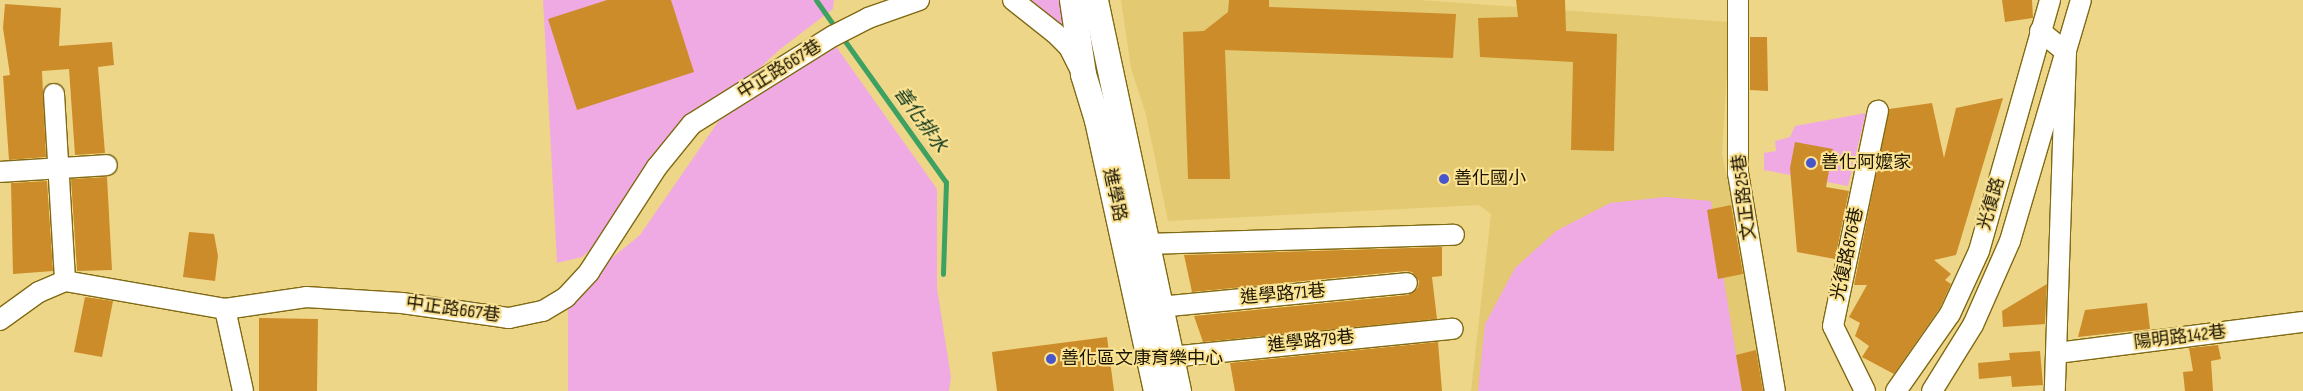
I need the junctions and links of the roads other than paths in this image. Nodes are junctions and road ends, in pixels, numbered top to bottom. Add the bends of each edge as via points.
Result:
1 (919, 0) edge
2 (1013, 0) edge
3 (1738, 0) edge
4 (2050, 0) edge
5 (2082, 0) edge
6 (1084, 1) edge
7 (2040, 31) junction
8 (2066, 52) junction
9 (1083, 74) junction
10 (54, 94) dead end
11 (1878, 111) dead end
12 (107, 164) dead end
13 (58, 168) junction
14 (0, 172) edge
15 (1454, 235) dead end
16 (1146, 244) junction
17 (65, 281) junction
18 (1407, 283) dead end
19 (1159, 307) junction
20 (225, 309) junction
21 (0, 320) edge
22 (2303, 322) edge
23 (1453, 329) dead end
24 (2057, 353) junction
25 (1170, 356) junction
26 (243, 391) edge
27 (1156, 391) edge
28 (1178, 391) edge
29 (1775, 391) edge
30 (1865, 391) edge
31 (1896, 391) edge
32 (1932, 391) edge
33 (2055, 391) edge

1 - 20 street, 中正路667巷 via 833,36 692,124 657,167 589,272 566,297 543,311 509,318 402,303 306,297
2 - 9 street via 1067,45
3 - 29 street, 文正路25巷 via 1738,173
4 - 7 street, 光復路
5 - 8 street, 光復路
6 - 9 main road, 進學路
6 - 16 main road, 進學路
7 - 8 street
7 - 31 street, 光復路 via 1979,252 1950,314
8 - 24 street
8 - 32 street, 光復路 via 2010,242 1973,325
9 - 27 main road, 進學路 via 1097,120
10 - 13 street
11 - 30 street, 光復路876巷 via 1833,326
12 - 13 street
13 - 14 street
13 - 17 street
15 - 16 street
16 - 19 main road, 進學路
17 - 20 street, 中正路667巷
17 - 21 street via 39,292
18 - 19 street, 進學路71巷
19 - 25 main road, 進學路
20 - 26 street
22 - 24 street, 陽明路142巷
23 - 25 street, 進學路79巷
24 - 33 street
25 - 28 main road, 進學路

